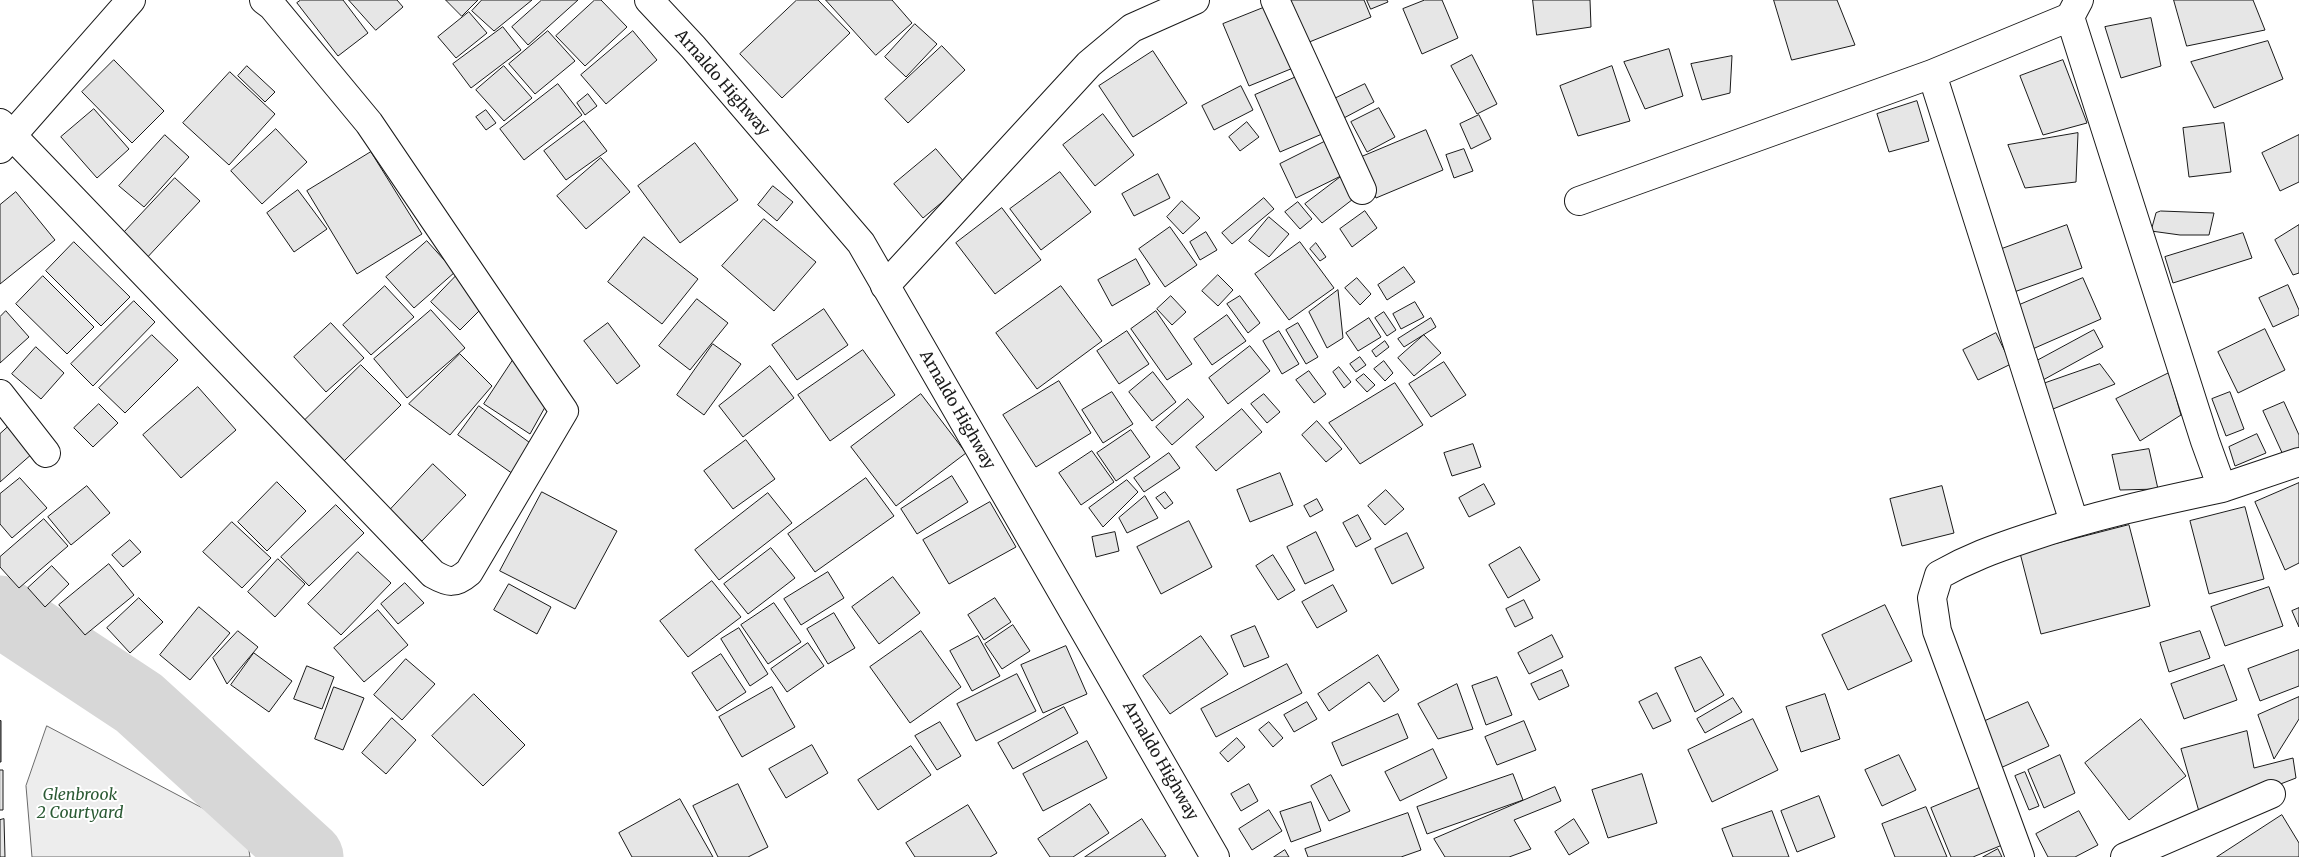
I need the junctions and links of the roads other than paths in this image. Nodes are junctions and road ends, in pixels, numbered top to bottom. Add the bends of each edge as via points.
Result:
1 (131, 0) edge
2 (264, 0) edge
3 (648, 0) edge
4 (1194, 0) edge
5 (1275, 0) edge
6 (2074, 8) edge
7 (1932, 74) junction
8 (4, 136) edge
9 (1362, 190) dead end
10 (1579, 201) dead end
11 (885, 286) junction
12 (0, 394) edge
13 (46, 453) dead end
14 (2299, 462) edge
15 (2222, 488) junction
16 (2074, 522) junction
17 (2271, 794) dead end
18 (1215, 857) edge
19 (2020, 857) edge
20 (2125, 857) edge

1 - 8 street
2 - 8 street via 369,123 564,411 469,572 460,580 446,582 433,574
3 - 11 street, Arnaldo Highway via 693,47 861,243
4 - 11 street via 1132,28 1089,64
5 - 9 street
6 - 7 street
6 - 15 street
7 - 10 street
7 - 16 street
11 - 18 street, Arnaldo Highway
12 - 13 street
14 - 15 street
15 - 16 street
16 - 19 street via 1968,558 1939,575 1932,598 1938,631
17 - 20 street

